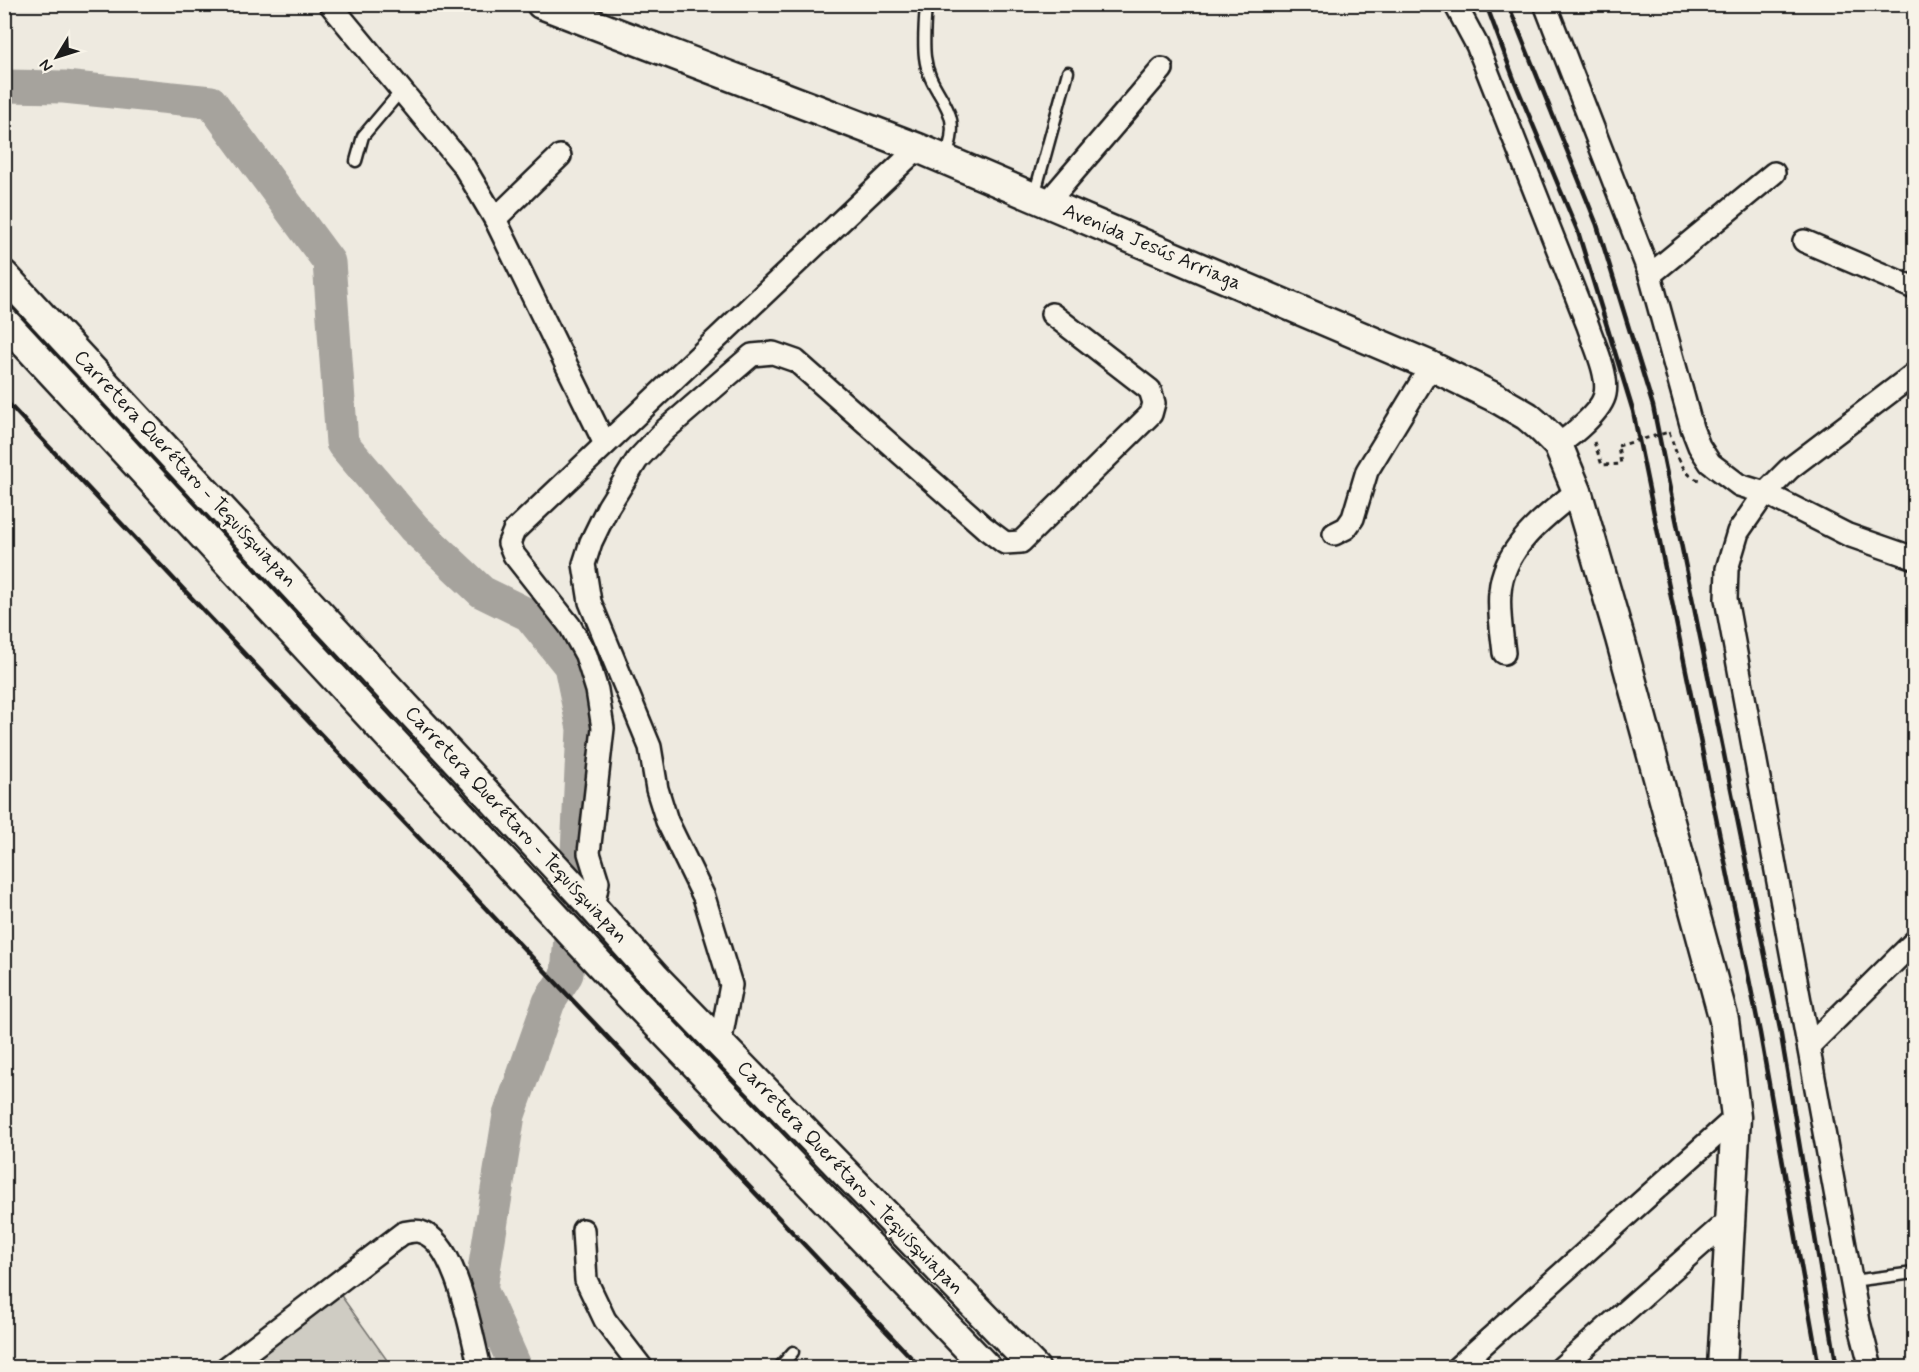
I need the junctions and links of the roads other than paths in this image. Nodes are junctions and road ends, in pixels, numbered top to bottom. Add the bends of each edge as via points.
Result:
1 (330, 4) edge
2 (542, 4) edge
3 (926, 4) edge
4 (1455, 4) edge
5 (1545, 4) edge
6 (1162, 69) dead end
7 (1068, 72) dead end
8 (401, 91) junction
9 (918, 148) junction
10 (560, 156) dead end
11 (945, 159) junction
12 (356, 161) dead end
13 (1774, 172) dead end
14 (1041, 199) junction
15 (495, 219) junction
16 (1804, 241) dead end
17 (4, 275) edge
18 (1650, 275) junction
19 (1914, 288) edge
20 (1052, 314) dead end
21 (4, 321) edge
22 (1431, 366) junction
23 (1914, 374) edge
24 (605, 444) junction
25 (1558, 445) junction
26 (1577, 491) junction
27 (1766, 493) junction
28 (1334, 534) dead end
29 (1914, 558) edge
30 (1504, 653) dead end
31 (591, 905) junction
32 (1914, 942) edge
33 (720, 1044) junction
34 (1809, 1046) junction
35 (1736, 1117) junction
36 (1730, 1219) junction
37 (583, 1230) dead end
38 (1914, 1273) edge
39 (1852, 1281) junction
40 (793, 1352) dead end
41 (226, 1368) edge
42 (480, 1368) edge
43 (642, 1368) edge
44 (779, 1368) edge
45 (987, 1368) edge
46 (1035, 1368) edge
47 (1457, 1368) edge
48 (1561, 1368) edge
49 (1722, 1368) edge
50 (1870, 1368) edge

1 - 8 street
2 - 9 main road, Avenida Jesús Arriaga
3 - 11 lane via 924,57 953,124
4 - 25 street via 1478,45 1601,362 1605,395 1588,420
5 - 18 street
6 - 14 street
7 - 14 lane
8 - 12 lane via 363,136
8 - 15 street via 464,165
9 - 11 main road, Avenida Jesús Arriaga
9 - 24 street
10 - 15 street
11 - 14 main road, Avenida Jesús Arriaga
13 - 18 street
14 - 22 main road, Avenida Jesús Arriaga
15 - 24 street
16 - 19 street
17 - 31 main road, Carretera Querétaro - Tequisquiapan
18 - 27 street via 1699,446 1720,472 1739,485
20 - 33 street via 1150,390 1154,403 1151,414 1021,543 1005,543 985,528 796,361 773,353 752,355 665,430 637,460 591,542 584,564 590,602 646,737 667,821 704,897 731,985
21 - 45 main road, Carretera Querétaro - Tequisquiapan via 573,936
22 - 25 main road, Avenida Jesús Arriaga via 1527,416
22 - 28 street via 1367,471 1353,518 1346,528
23 - 27 street via 1789,469
24 - 31 street via 514,531 509,543 514,555 570,626 586,655 597,690 603,728 589,853 598,882
25 - 26 main road, Avenida Jesús Arriaga
26 - 30 street via 1519,544 1504,571 1500,592
26 - 35 main road, Avenida Jesús Arriaga via 1724,1020
27 - 29 street via 1848,535
27 - 34 street via 1738,532 1727,569 1726,599
31 - 33 main road, Carretera Querétaro - Tequisquiapan
32 - 34 street
33 - 46 main road, Carretera Querétaro - Tequisquiapan
34 - 39 street
35 - 36 main road, Avenida Jesús Arriaga
35 - 47 street
36 - 48 street
36 - 49 main road, Avenida Jesús Arriaga
37 - 43 street via 586,1280 605,1320
38 - 39 lane
39 - 50 street
40 - 44 lane
41 - 42 street via 403,1233 419,1231 445,1250 456,1275

